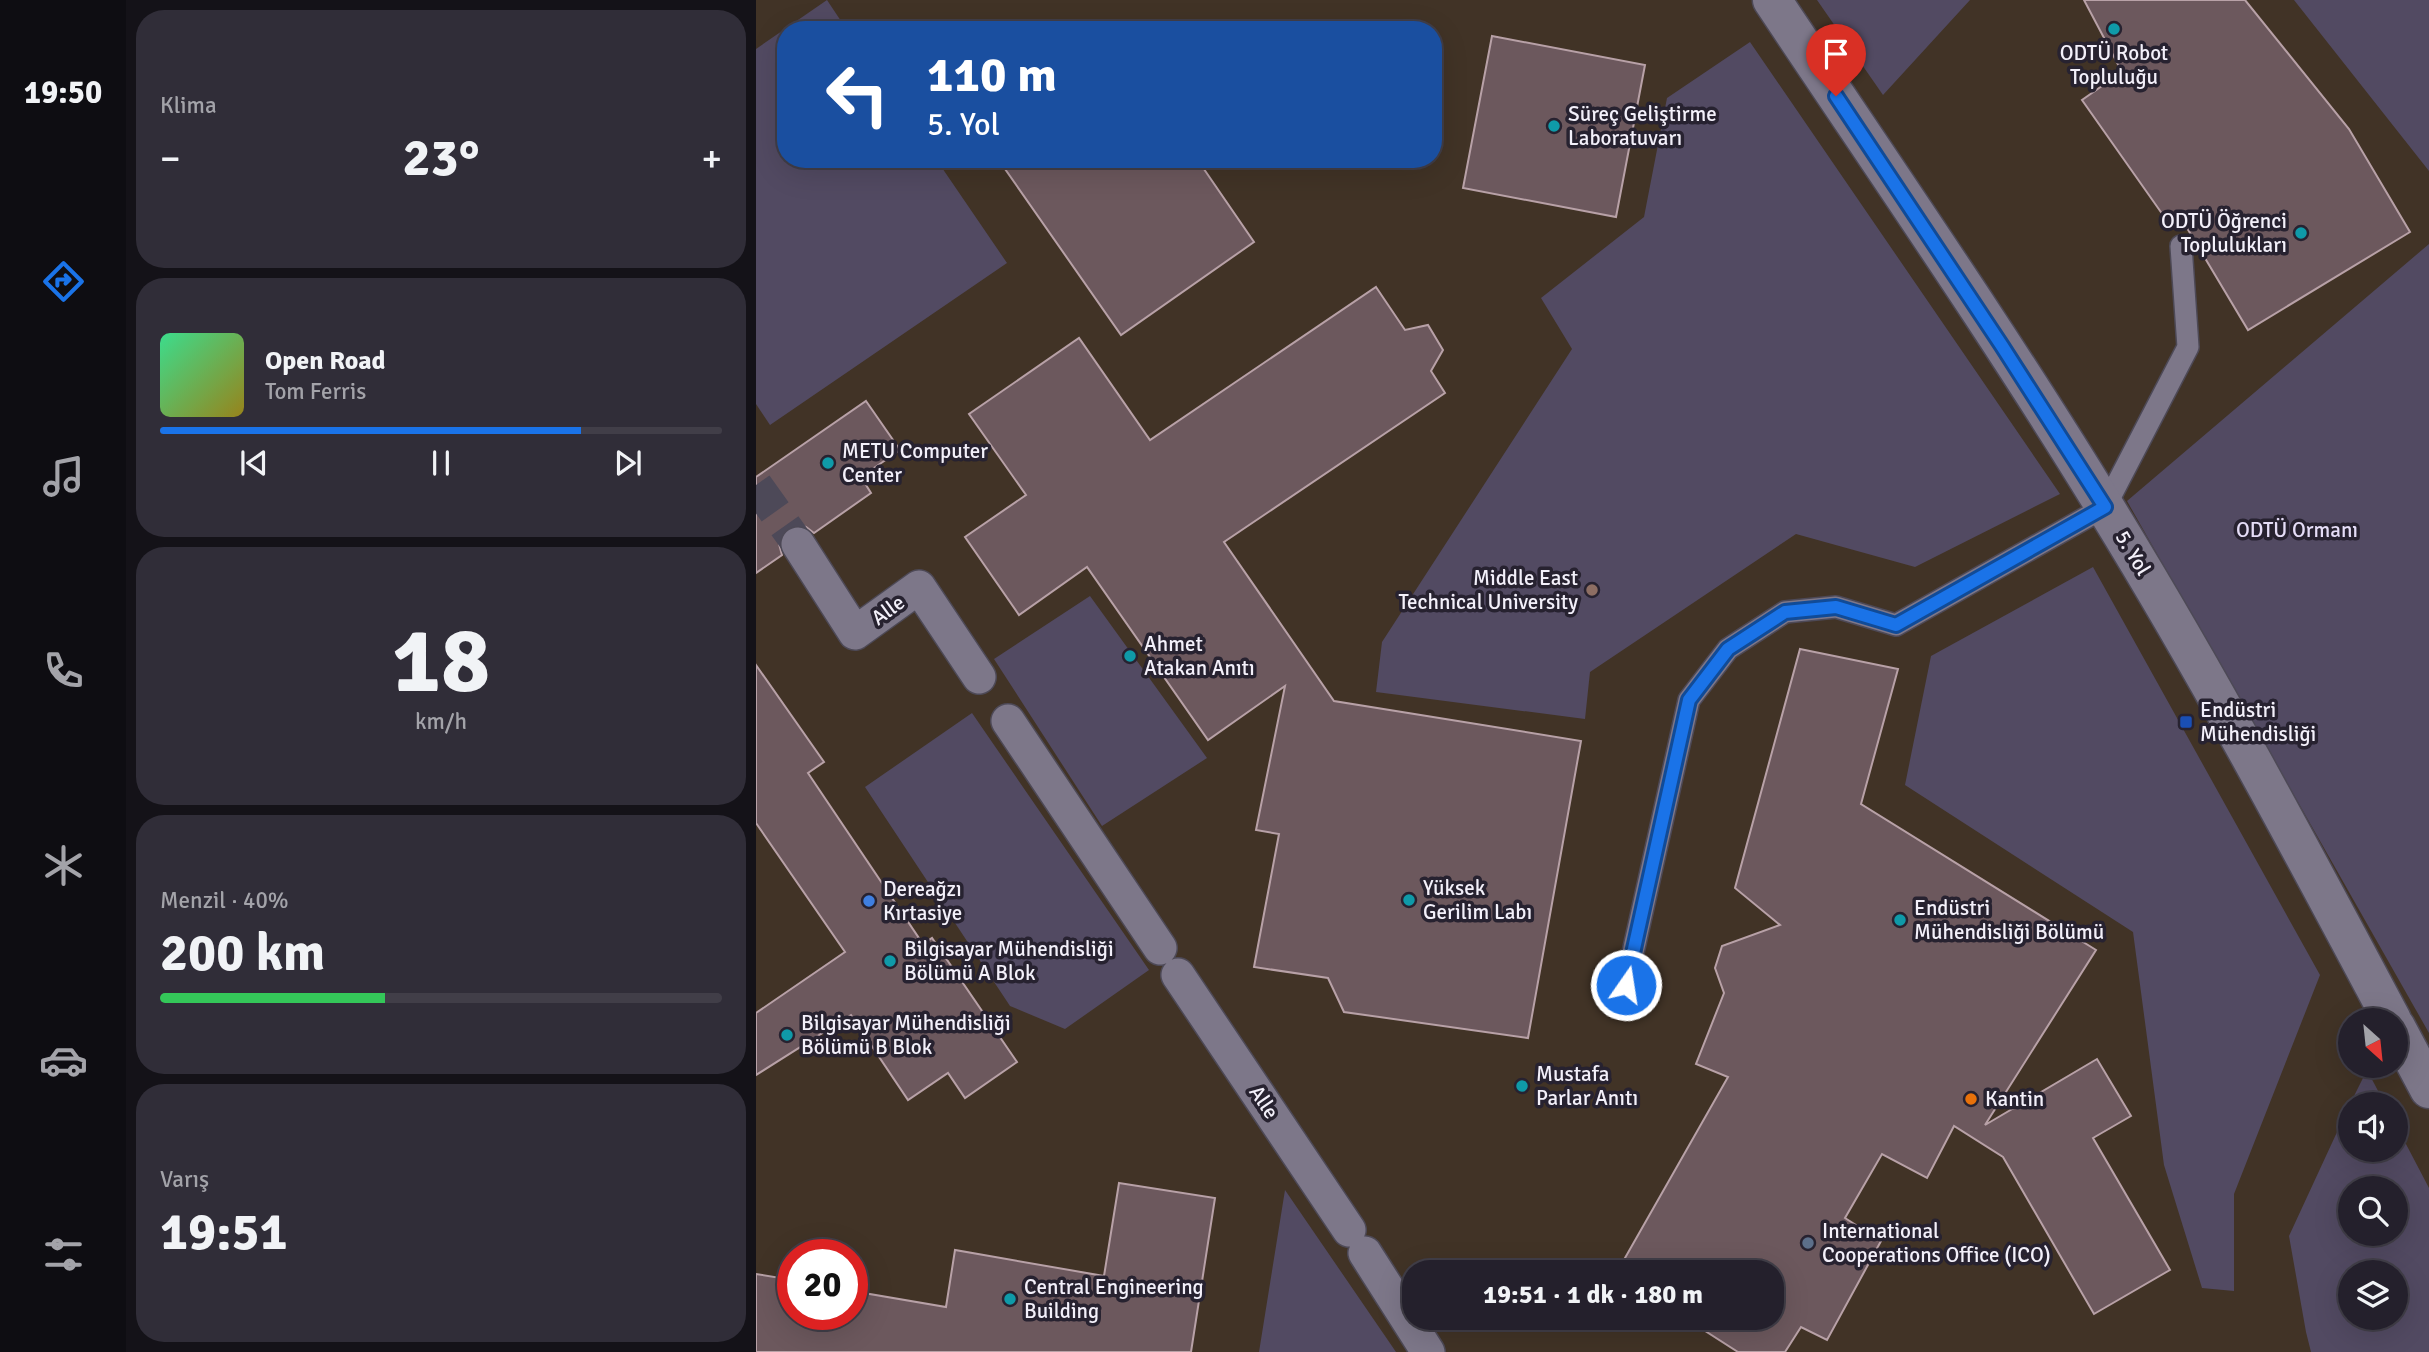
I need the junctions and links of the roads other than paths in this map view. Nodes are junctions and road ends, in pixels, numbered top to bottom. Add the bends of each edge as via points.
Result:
1 (1772, 0) edge
2 (2181, 246) dead end
3 (2105, 507) junction
4 (798, 544) tunnel mouth
5 (979, 677) dead end
6 (1008, 721) dead end
7 (1626, 985) dead end
8 (2386, 1008) edge
9 (2408, 1050) edge
10 (2429, 1089) edge
11 (1428, 1352) edge

1 - 3 street, 5. Yol
2 - 3 lane via 2188,347
3 - 7 lane via 1896,625 1836,607 1785,612 1728,649 1689,700
3 - 8 street, 5. Yol via 2233,724
4 - 5 street, Alle via 855,633 919,587
6 - 11 street, Alle
9 - 10 street

